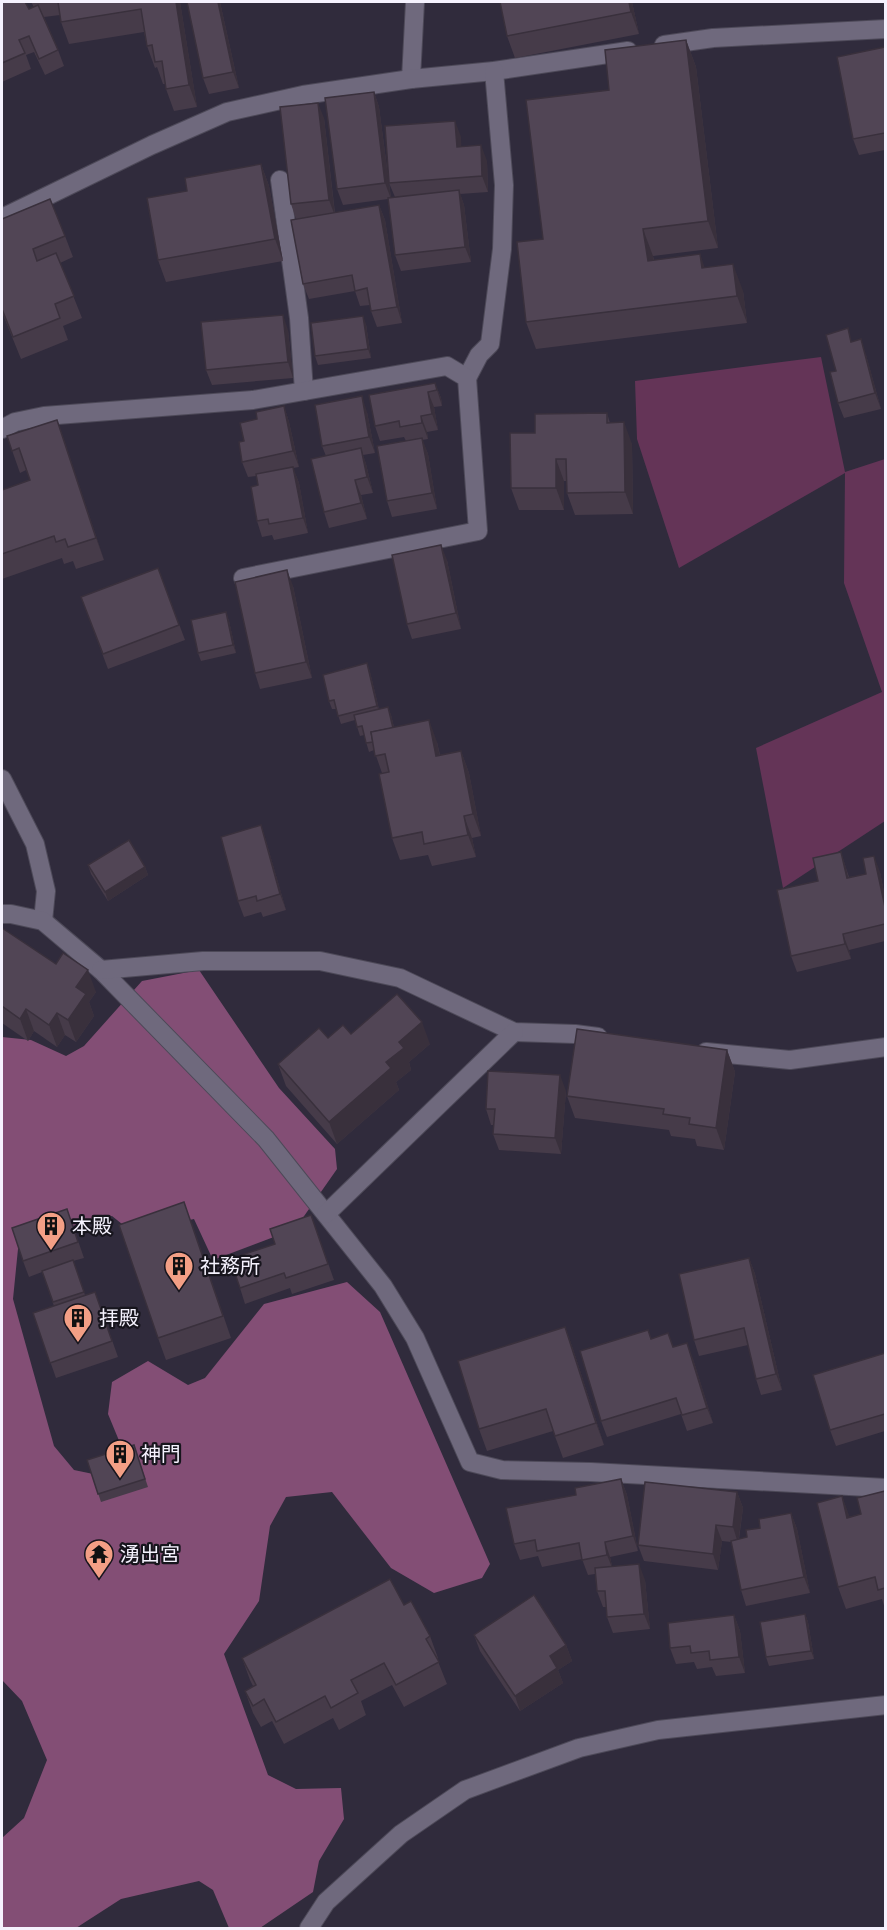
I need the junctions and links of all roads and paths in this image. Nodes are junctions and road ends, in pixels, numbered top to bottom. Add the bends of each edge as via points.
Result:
1 (415, 2) edge
2 (885, 29) edge
3 (494, 71) junction
4 (411, 79) junction
5 (280, 180) dead end
6 (2, 218) edge
7 (467, 378) junction
8 (304, 391) junction
9 (2, 429) edge
10 (243, 578) edge
11 (2, 779) edge
12 (2, 914) edge
13 (43, 921) junction
14 (101, 970) junction
15 (514, 1032) junction
16 (620, 1040) edge
17 (885, 1047) edge
18 (689, 1049) edge
19 (326, 1214) junction
20 (885, 1488) edge
21 (885, 1705) edge
22 (309, 1929) edge

1 - 4 street
2 - 3 street via 713,38
3 - 4 street
3 - 7 street via 504,185 502,249 490,344
4 - 6 street via 303,95 227,112
5 - 8 street via 299,318
7 - 8 street via 447,366
7 - 10 street via 477,531
8 - 9 street via 253,400 44,416
11 - 13 street via 35,844 46,891
12 - 13 street
13 - 14 street
14 - 15 street via 203,962 320,961 400,978
14 - 19 street via 266,1138
15 - 16 street
15 - 19 street
17 - 18 street via 790,1060
19 - 20 street via 383,1286 415,1338 470,1462 502,1470
21 - 22 street via 658,1730 579,1748 465,1790 401,1834 326,1902

